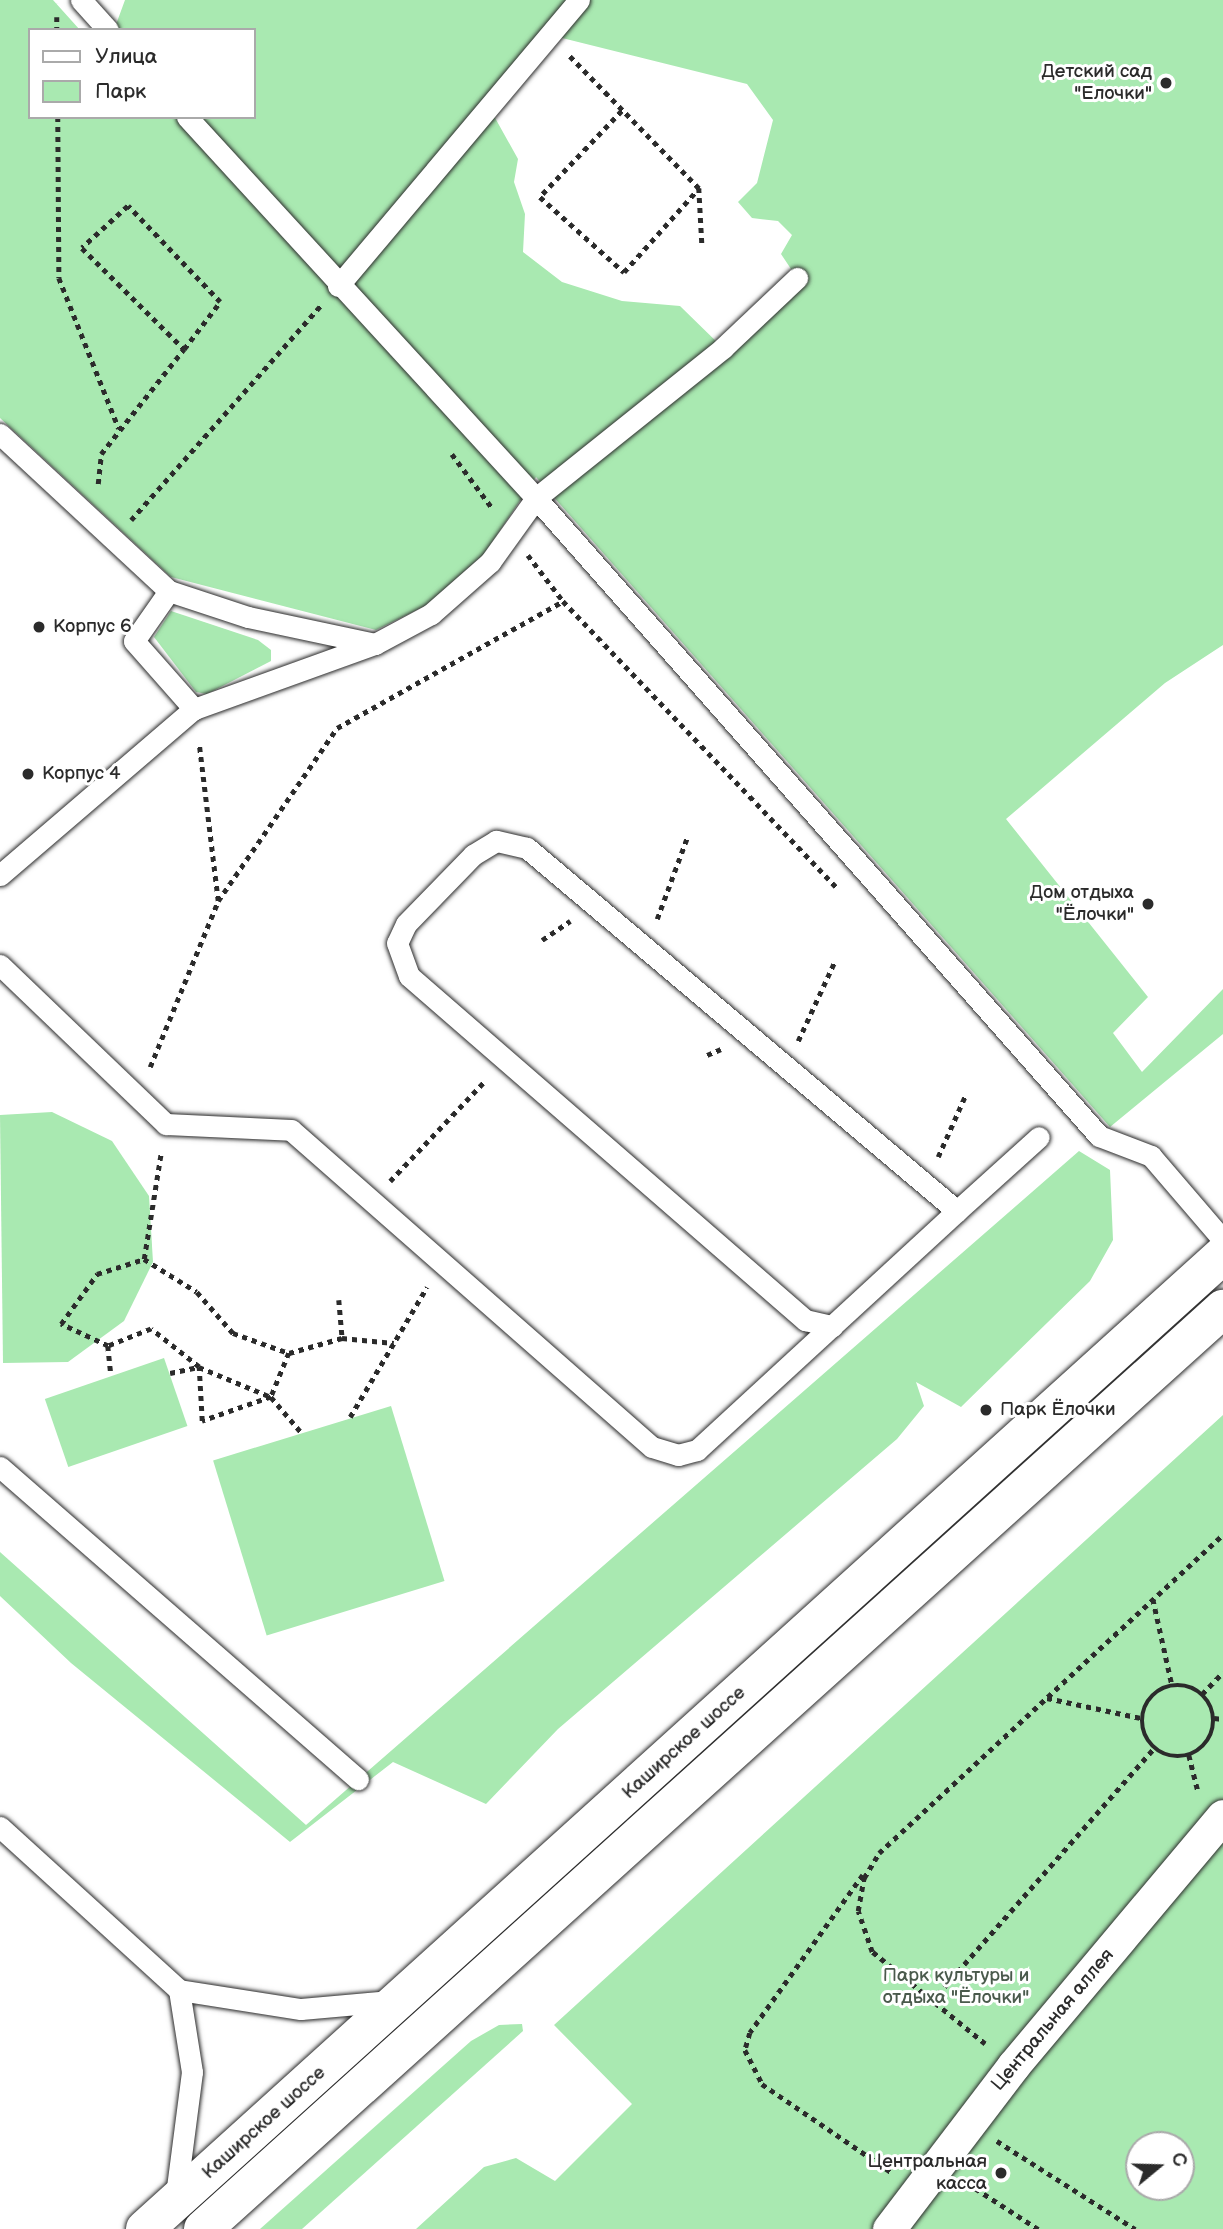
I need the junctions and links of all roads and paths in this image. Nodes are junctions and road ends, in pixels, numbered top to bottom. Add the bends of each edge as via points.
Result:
1 (81, 0) edge
2 (579, 0) edge
3 (106, 28) edge
4 (550, 34) junction
5 (622, 111) junction
6 (58, 119) edge
7 (189, 119) edge
8 (699, 188) junction
9 (702, 243) dead end
10 (797, 278) dead end
11 (338, 286) junction
12 (184, 349) junction
13 (119, 430) junction
14 (0, 434) edge
15 (536, 498) junction
16 (94, 520) junction
17 (114, 539) junction
18 (169, 591) junction
19 (375, 643) junction
20 (194, 709) junction
21 (687, 838) dead end
22 (0, 875) edge
23 (218, 901) junction
24 (849, 901) dead end
25 (646, 949) junction
26 (834, 963) dead end
27 (0, 965) edge
28 (505, 1060) junction
29 (786, 1067) junction
30 (966, 1094) dead end
31 (138, 1097) junction
32 (166, 1124) junction
33 (1039, 1137) dead end
34 (926, 1185) junction
35 (372, 1201) junction
36 (957, 1211) junction
37 (1223, 1240) edge
38 (1223, 1255) edge
39 (144, 1259) junction
40 (442, 1262) junction
41 (339, 1300) dead end
42 (1223, 1309) edge
43 (832, 1326) junction
44 (342, 1338) junction
45 (394, 1343) junction
46 (108, 1346) junction
47 (289, 1353) junction
48 (199, 1367) junction
49 (170, 1373) dead end
50 (111, 1376) dead end
51 (271, 1396) junction
52 (350, 1418) dead end
53 (301, 1432) dead end
54 (0, 1467) edge
55 (1223, 1534) edge
56 (1153, 1599) junction
57 (1223, 1672) edge
58 (1172, 1685) junction
59 (1202, 1694) junction
60 (1047, 1698) junction
61 (1141, 1717) junction
62 (1214, 1718) junction
63 (1223, 1719) edge
64 (1154, 1748) junction
65 (358, 1779) dead end
66 (1223, 1816) edge
67 (0, 1827) edge
68 (870, 1866) junction
69 (179, 1990) junction
70 (400, 2000) junction
71 (931, 2001) junction
72 (1013, 2066) junction
73 (969, 2123) junction
74 (927, 2177) junction
75 (173, 2204) junction
76 (145, 2229) edge
77 (203, 2229) edge
78 (889, 2229) edge
79 (1038, 2229) edge
80 (1135, 2229) edge

1 - 3 lane
2 - 4 lane
4 - 5 path
4 - 11 lane
5 - 8 path
5 - 8 path via 540,197 624,272
6 - 13 path via 59,278
7 - 11 lane
8 - 9 path
10 - 15 lane via 723,348
11 - 15 lane
11 - 17 path
12 - 12 path via 220,302 128,206 82,248
12 - 13 path
13 - 16 path via 101,454
14 - 16 lane
15 - 19 lane via 490,562 431,614
15 - 37 lane via 1099,1136 1151,1156
16 - 17 lane
17 - 18 lane
18 - 19 lane via 248,617
18 - 20 lane via 134,641
19 - 20 lane
20 - 22 lane
20 - 23 path
21 - 25 path
23 - 24 path via 337,728 562,601
23 - 31 path
25 - 28 lane via 527,848 496,841 473,855 406,924 397,943 409,976
25 - 29 lane
26 - 29 path
27 - 31 lane
28 - 35 path
28 - 43 lane via 805,1320
29 - 34 lane
30 - 34 path
31 - 32 lane
32 - 35 lane via 291,1130
32 - 39 path
33 - 36 lane
34 - 36 lane
35 - 40 lane
36 - 43 lane
38 - 70 main road, Каширское шоссе
39 - 46 path via 97,1274 61,1324
39 - 47 path via 197,1292 233,1333
40 - 43 lane via 652,1447 678,1455 697,1450
40 - 45 path
41 - 44 path
42 - 77 main road, Каширское шоссе
44 - 45 path
44 - 47 path
45 - 52 path
46 - 48 path via 151,1329
46 - 50 path
47 - 51 path
48 - 49 path
48 - 51 path
48 - 51 path via 202,1421
51 - 53 path
54 - 65 lane
55 - 56 path
56 - 58 path
56 - 60 path
57 - 59 path
58 - 59 path
58 - 61 path via 1151,1696
59 - 62 path
60 - 61 path
60 - 68 path
61 - 64 path
62 - 63 path
62 - 64 path via 1208,1741 1189,1755 1165,1756
64 - 71 path
66 - 72 street, Центральная аллея
67 - 69 lane
68 - 71 path via 859,1911 864,1939 883,1964
68 - 74 path via 750,2033 746,2060 762,2084
69 - 70 lane via 301,2009
69 - 75 lane via 191,2097
70 - 75 main road, Каширское шоссе
71 - 72 path
72 - 73 street, Центральная аллея
73 - 74 street, Центральная аллея
73 - 80 path
74 - 78 street, Центральная аллея
74 - 79 path
75 - 76 main road, Каширское шоссе

